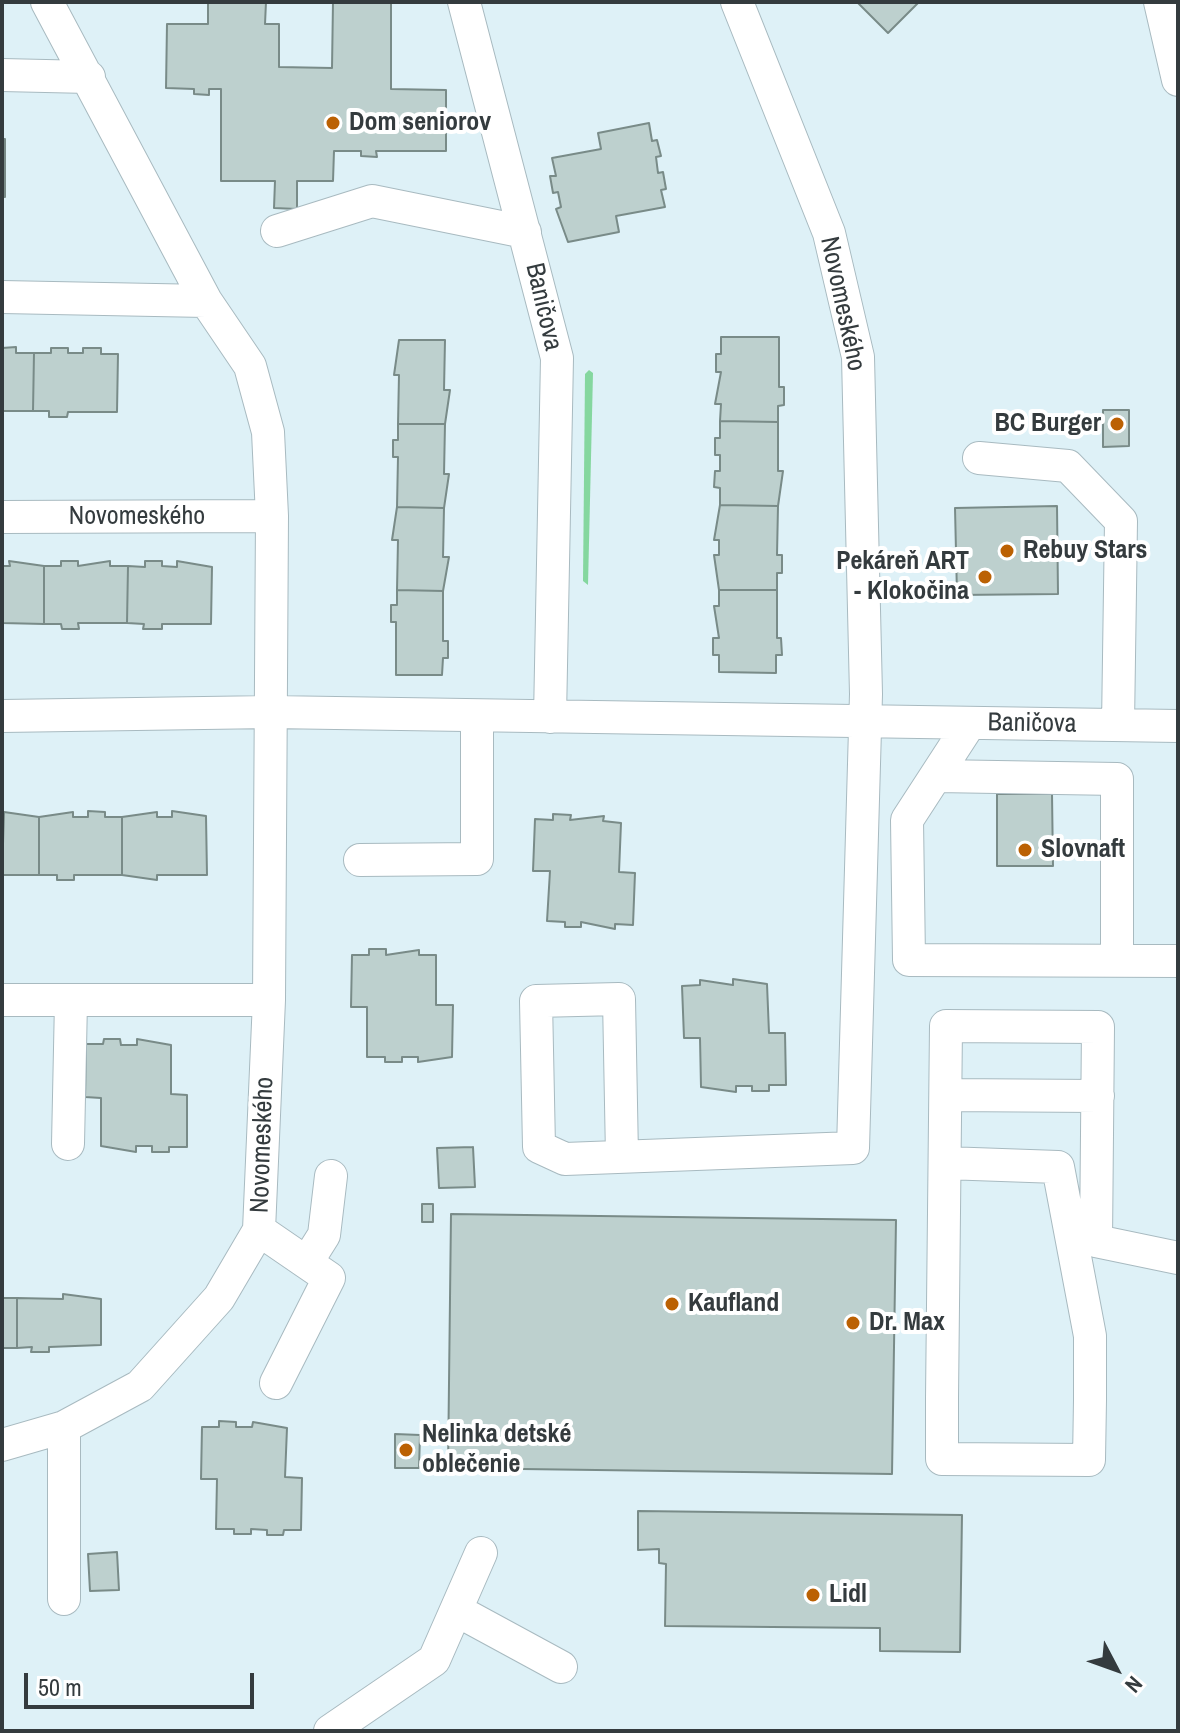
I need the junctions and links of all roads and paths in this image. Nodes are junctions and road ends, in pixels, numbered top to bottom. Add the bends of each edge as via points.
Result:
1 (47, 2) edge
2 (464, 2) edge
3 (737, 2) edge
4 (1160, 2) edge
5 (2, 75) edge
6 (89, 77) junction
7 (1178, 80) edge
8 (277, 231) dead end
9 (525, 232) junction
10 (2, 297) edge
11 (206, 301) junction
12 (979, 458) dead end
13 (272, 516) junction
14 (2, 517) edge
15 (271, 712) junction
16 (2, 716) edge
17 (477, 716) junction
18 (550, 717) junction
19 (865, 719) junction
20 (970, 723) junction
21 (1118, 725) junction
22 (1178, 726) edge
23 (937, 776) junction
24 (360, 860) dead end
25 (1117, 960) junction
26 (1178, 961) edge
27 (2, 1000) edge
28 (269, 1000) junction
29 (71, 1001) junction
30 (946, 1095) junction
31 (1098, 1096) junction
32 (68, 1144) dead end
33 (622, 1156) junction
34 (945, 1163) junction
35 (331, 1176) dead end
36 (259, 1230) junction
37 (1178, 1258) edge
38 (307, 1262) junction
39 (276, 1383) dead end
40 (64, 1427) junction
41 (2, 1445) edge
42 (481, 1553) dead end
43 (64, 1599) dead end
44 (456, 1610) junction
45 (561, 1667) dead end
46 (330, 1731) edge

1 - 6 street, Novomeského
2 - 9 street, Baničova
3 - 19 street, Novomeského via 829,233 858,357
4 - 7 street
5 - 6 street
6 - 11 street, Novomeského
8 - 9 street via 372,201
9 - 18 street, Baničova via 557,358
10 - 11 street
11 - 13 street, Novomeského via 250,366 268,432
12 - 21 street via 1068,466 1121,521
13 - 14 street, Novomeského
13 - 15 street, Novomeského
15 - 16 street
15 - 17 street, Baničova
15 - 28 street, Novomeského
17 - 18 street, Baničova
17 - 24 street via 477,859
18 - 19 street, Baničova
19 - 20 street, Baničova
19 - 33 street, Novomeského via 853,1148
20 - 21 street, Baničova
20 - 23 street
21 - 22 street, Baničova
23 - 25 street via 1117,779
23 - 25 street via 907,820 909,960
25 - 26 street
27 - 29 street
28 - 29 street
28 - 36 street, Novomeského
29 - 32 street
30 - 31 street
30 - 31 street via 946,1026 1098,1027
30 - 34 street
31 - 37 street via 1096,1241
33 - 33 street via 565,1159 539,1147 536,1001 619,999
34 - 34 street via 942,1459 1089,1460 1090,1336 1058,1167
35 - 38 street via 324,1235
36 - 38 street
36 - 40 street, Novomeského via 219,1298 140,1386
38 - 39 street via 329,1278
40 - 41 street, Novomeského
40 - 43 street
42 - 44 street
44 - 45 street
44 - 46 street via 434,1660

